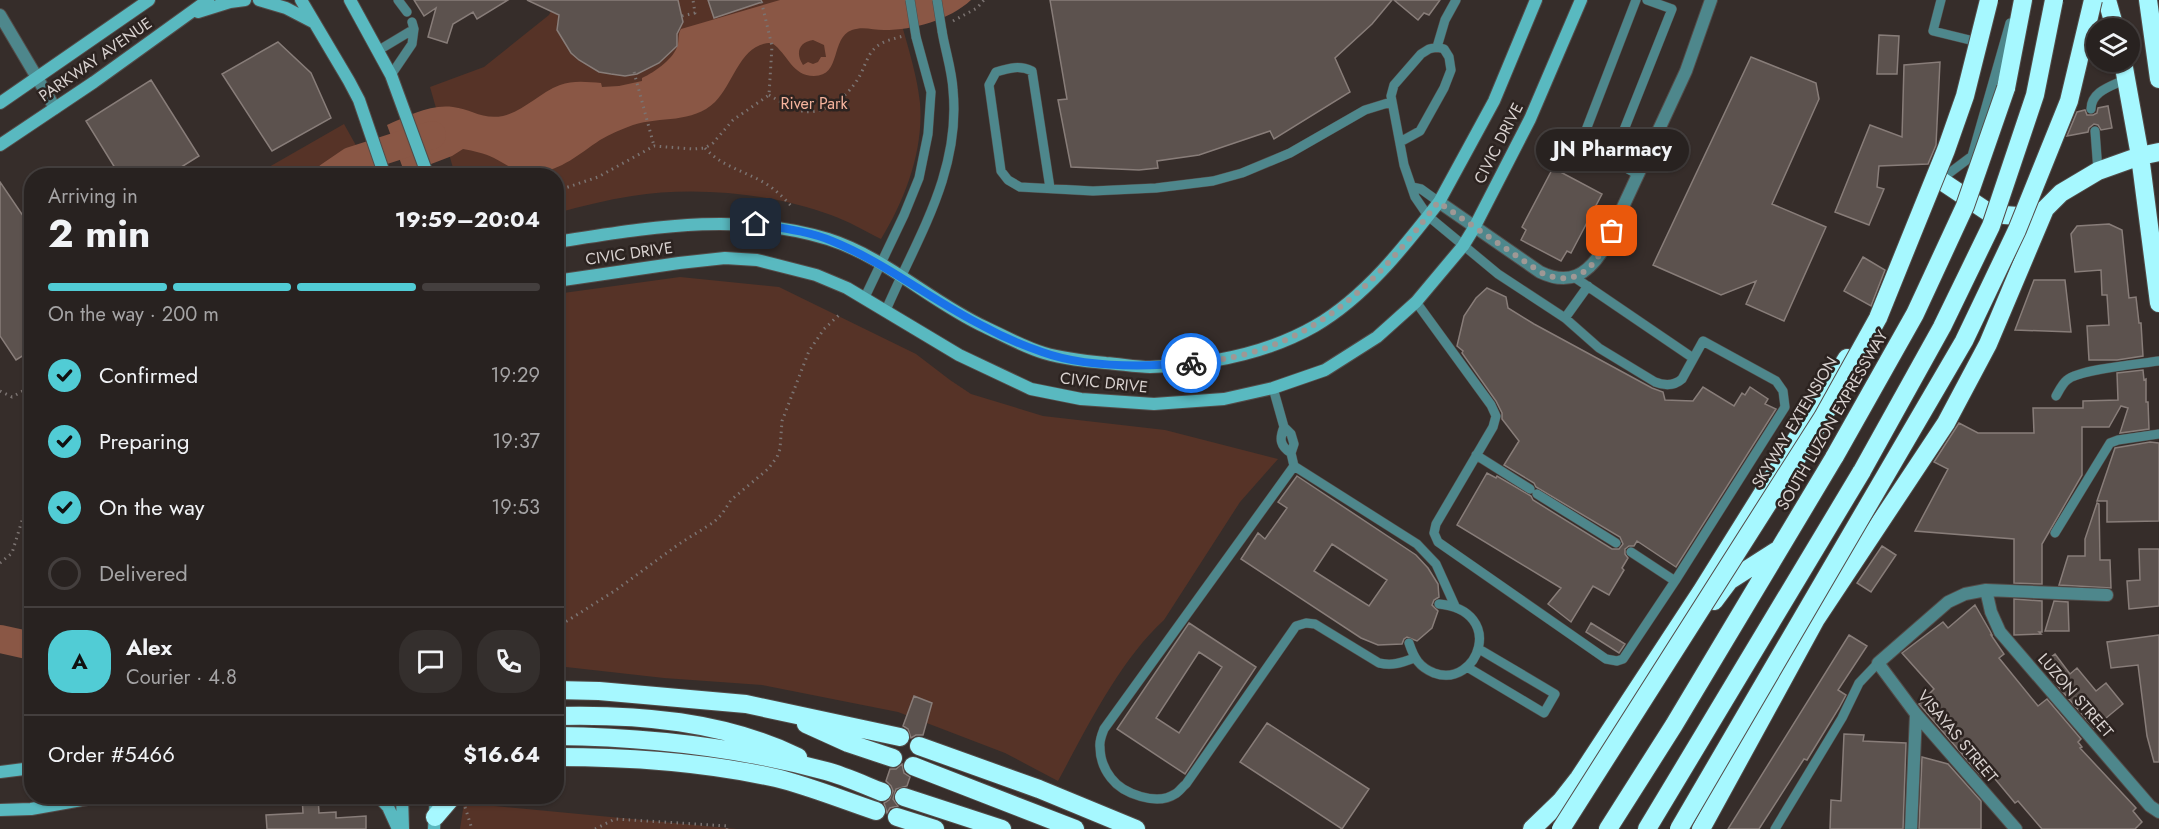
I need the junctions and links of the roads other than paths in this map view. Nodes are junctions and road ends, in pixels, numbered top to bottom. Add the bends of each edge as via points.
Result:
1 (149, 0) edge
2 (208, 0) edge
3 (245, 0) edge
4 (259, 0) edge
5 (301, 0) edge
6 (350, 0) edge
7 (398, 0) edge
8 (910, 0) edge
9 (937, 0) edge
10 (1456, 0) edge
11 (1536, 0) edge
12 (1581, 0) edge
13 (1636, 0) edge
14 (1647, 0) edge
15 (1711, 0) edge
16 (1941, 0) edge
17 (1989, 0) edge
18 (1996, 0) edge
19 (2015, 0) edge
20 (2023, 0) edge
21 (2054, 0) edge
22 (2093, 0) edge
23 (2108, 0) edge
24 (2148, 0) edge
25 (407, 12) dead end
26 (0, 15) edge
27 (2112, 18) edge
28 (178, 21) junction
29 (315, 23) junction
30 (1985, 44) junction
31 (2157, 44) edge
32 (1437, 47) junction
33 (379, 50) junction
34 (2122, 72) edge
35 (2124, 72) edge
36 (37, 77) junction
37 (2159, 79) edge
38 (394, 80) junction
39 (1391, 102) junction
40 (0, 103) edge
41 (55, 108) junction
42 (2091, 109) dead end
43 (2095, 131) dead end
44 (1400, 142) junction
45 (0, 145) edge
46 (2159, 152) edge
47 (2140, 156) junction
48 (1612, 160) junction
49 (382, 168) edge
50 (426, 168) edge
51 (2098, 171) junction
52 (1637, 174) junction
53 (1940, 180) junction
54 (1412, 187) junction
55 (1050, 188) junction
56 (1438, 202) junction
57 (2045, 209) junction
58 (1428, 216) junction
59 (1474, 228) junction
60 (564, 241) edge
61 (1463, 246) junction
62 (880, 264) junction
63 (901, 277) junction
64 (1574, 277) junction
65 (564, 280) edge
66 (1588, 286) junction
67 (865, 297) junction
68 (1416, 302) junction
69 (2159, 303) edge
70 (886, 310) junction
71 (1565, 318) junction
72 (1693, 358) junction
73 (2159, 361) edge
74 (1273, 388) junction
75 (2056, 396) dead end
76 (2159, 434) edge
77 (1476, 455) junction
78 (1294, 466) junction
79 (2055, 533) dead end
80 (1616, 543) dead end
81 (1780, 549) junction
82 (1631, 552) dead end
83 (1676, 580) junction
84 (1986, 590) junction
85 (2107, 595) dead end
86 (1439, 604) dead end
87 (1455, 606) junction
88 (1409, 643) dead end
89 (1479, 649) junction
90 (1414, 658) junction
91 (1878, 663) junction
92 (1467, 667) junction
93 (564, 690) edge
94 (768, 708) junction
95 (1916, 714) junction
96 (564, 716) edge
97 (564, 736) edge
98 (900, 737) dead end
99 (919, 746) dead end
100 (564, 757) edge
101 (893, 758) dead end
102 (913, 766) dead end
103 (24, 769) edge
104 (0, 772) edge
105 (828, 772) junction
106 (882, 792) dead end
107 (904, 797) dead end
108 (60, 804) edge
109 (385, 804) edge
110 (402, 804) edge
111 (435, 804) edge
112 (454, 804) edge
113 (0, 810) edge
114 (876, 811) dead end
115 (2159, 812) edge
116 (897, 817) dead end
117 (434, 823) edge
118 (398, 829) edge
119 (403, 829) edge
120 (934, 829) edge
121 (1002, 829) edge
122 (1075, 829) edge
123 (1136, 829) edge
124 (1532, 829) edge
125 (1561, 829) edge
126 (1568, 829) edge
127 (1608, 829) edge
128 (1647, 829) edge
129 (1679, 829) edge
130 (1701, 829) edge
131 (1775, 829) edge
132 (1911, 829) edge
133 (2016, 829) edge

1 - 36 main road, PARKWAY AVENUE
2 - 28 main road, PARKWAY AVENUE
3 - 28 main road via 209,8
4 - 29 main road
5 - 29 main road
6 - 33 main road
7 - 25 lane
8 - 62 lane, bridge via 913,35 931,92 928,134 919,178
9 - 63 lane, bridge via 954,89 953,137 943,185
10 - 32 lane
11 - 56 main road, CIVIC DRIVE via 1494,101
12 - 59 main road, CIVIC DRIVE via 1530,119
13 - 48 lane via 1581,143
14 - 48 lane via 1672,9
15 - 52 street via 1686,71
16 - 30 lane via 1933,31
17 - 125 highway, SKYWAY EXTENSION, bridge via 1965,96 1878,318 1822,417
18 - 30 highway
19 - 53 lane via 1972,156
20 - 81 highway, SOUTH LUZON EXPRESSWAY, bridge via 2006,88 1965,206 1916,314
21 - 128 highway, bridge via 2035,95 1991,226 1942,327 1862,471
22 - 129 highway, bridge via 2069,101 2017,230 1964,341
23 - 27 highway
24 - 31 highway
26 - 36 street
28 - 41 main road, PARKWAY AVENUE
29 - 49 main road via 358,100
30 - 53 highway
31 - 37 highway
32 - 39 lane via 1421,54 1394,85
32 - 44 lane via 1449,57 1451,70 1420,131
33 - 38 main road
33 - 38 lane via 413,25 412,44
34 - 42 lane via 2098,93
35 - 47 highway
36 - 40 main road, PARKWAY AVENUE
36 - 41 street
38 - 50 main road
39 - 44 lane
39 - 55 lane via 1365,110 1290,153 1213,181 1093,191
41 - 45 main road, PARKWAY AVENUE
43 - 51 lane
44 - 54 lane
46 - 47 highway
47 - 51 highway
47 - 69 highway
48 - 52 lane
51 - 57 highway via 2061,193
52 - 64 street via 1604,250
53 - 57 highway via 1991,214 2031,217
53 - 124 highway via 1887,293 1701,592 1579,778
54 - 56 lane
54 - 58 lane
55 - 55 lane via 1020,187 1001,171 989,86 996,72 1016,67 1032,71
56 - 58 main road, CIVIC DRIVE
56 - 59 street
57 - 130 highway via 1988,344 1947,423 1816,619
58 - 61 lane
58 - 63 main road, CIVIC DRIVE via 1354,297 1315,326 1266,348 1206,362 1148,367 1080,361 1043,352 983,326
59 - 61 main road, CIVIC DRIVE
59 - 64 street via 1540,272 1562,280
60 - 62 main road, CIVIC DRIVE via 672,225 756,224 830,240
61 - 68 main road, CIVIC DRIVE
61 - 71 lane
62 - 63 main road, CIVIC DRIVE
62 - 67 lane
63 - 70 lane
64 - 66 lane
65 - 67 main road, CIVIC DRIVE via 725,258 756,260 816,275
66 - 71 lane
66 - 72 lane
67 - 70 main road, CIVIC DRIVE
68 - 74 main road, CIVIC DRIVE via 1377,337 1325,370
68 - 77 lane via 1495,411 1493,427
70 - 74 main road, CIVIC DRIVE via 959,356 1031,389 1081,399 1154,404 1224,399
71 - 72 lane via 1599,348 1662,385 1682,379
72 - 83 lane via 1703,341 1776,381 1783,391 1785,407
73 - 75 lane via 2073,377
74 - 78 lane via 1284,427 1280,437
76 - 79 lane via 2110,443
77 - 80 lane
77 - 83 lane via 1436,524 1438,542 1606,659 1617,661 1626,657
78 - 87 lane via 1417,544 1436,564
78 - 90 lane via 1104,729 1099,745 1102,763 1111,779 1142,797 1174,795 1186,784 1296,626 1315,624 1379,663 1400,664
81 - 126 highway via 1729,581 1696,626
81 - 127 highway, SOUTH LUZON EXPRESSWAY
82 - 83 lane
84 - 85 street
84 - 91 street via 1948,602
84 - 115 street, LUZON STREET via 1990,612 2000,632
86 - 87 lane
87 - 89 lane via 1475,622
88 - 90 lane
89 - 92 lane
89 - 92 lane via 1555,694 1544,713
90 - 92 lane via 1424,669 1440,675
91 - 95 street, VISAYAS STREET
91 - 131 lane via 1859,683
93 - 94 highway
94 - 98 highway
94 - 101 highway
95 - 132 street
95 - 133 street, VISAYAS STREET
96 - 105 highway via 679,721 773,745
97 - 105 highway via 680,742
99 - 123 highway
100 - 114 highway via 700,765 777,778
102 - 122 highway
103 - 104 main road
105 - 106 highway
107 - 121 highway
108 - 113 main road
109 - 118 main road
110 - 119 main road
111 - 117 main road
112 - 117 highway
116 - 120 highway

